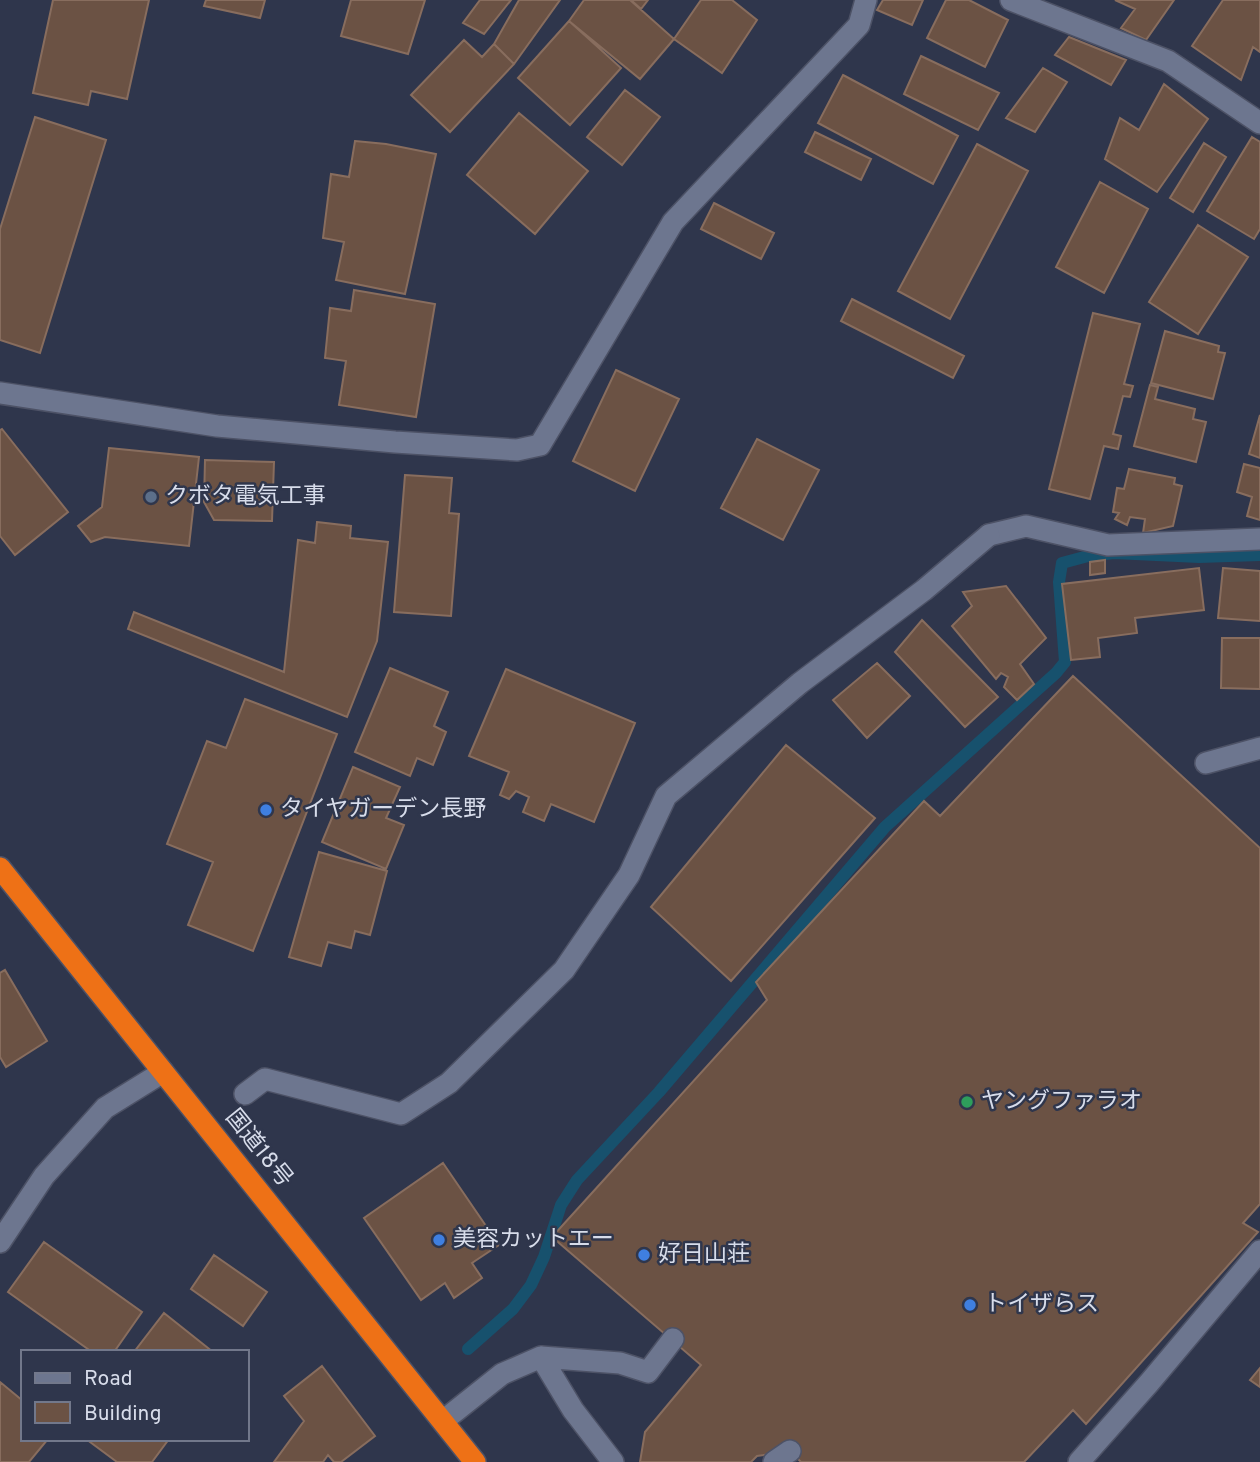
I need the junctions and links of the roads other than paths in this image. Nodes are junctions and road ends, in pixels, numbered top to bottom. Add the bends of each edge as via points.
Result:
1 (866, 0) edge
2 (1011, 0) edge
3 (1260, 122) edge
4 (0, 393) edge
5 (1260, 539) edge
6 (1260, 748) edge
7 (1206, 762) dead end
8 (0, 868) edge
9 (163, 1072) junction
10 (245, 1094) dead end
11 (0, 1242) edge
12 (1260, 1251) edge
13 (673, 1339) dead end
14 (541, 1357) junction
15 (443, 1421) junction
16 (475, 1462) edge
17 (613, 1462) edge
18 (1079, 1462) edge

1 - 4 street via 859,25 673,222 540,445 490,449 217,426
2 - 3 street via 1168,61
5 - 10 street via 1108,545 1026,526 989,535 800,683 666,796 629,875 564,970 449,1083 401,1114 265,1079
6 - 7 street
8 - 9 highway, 国道18号
9 - 11 street via 105,1108 44,1177
9 - 15 highway, 国道18号
12 - 18 street
13 - 14 street via 648,1372 620,1363
14 - 15 street via 502,1374
14 - 17 street via 573,1410
15 - 16 highway, 国道18号

